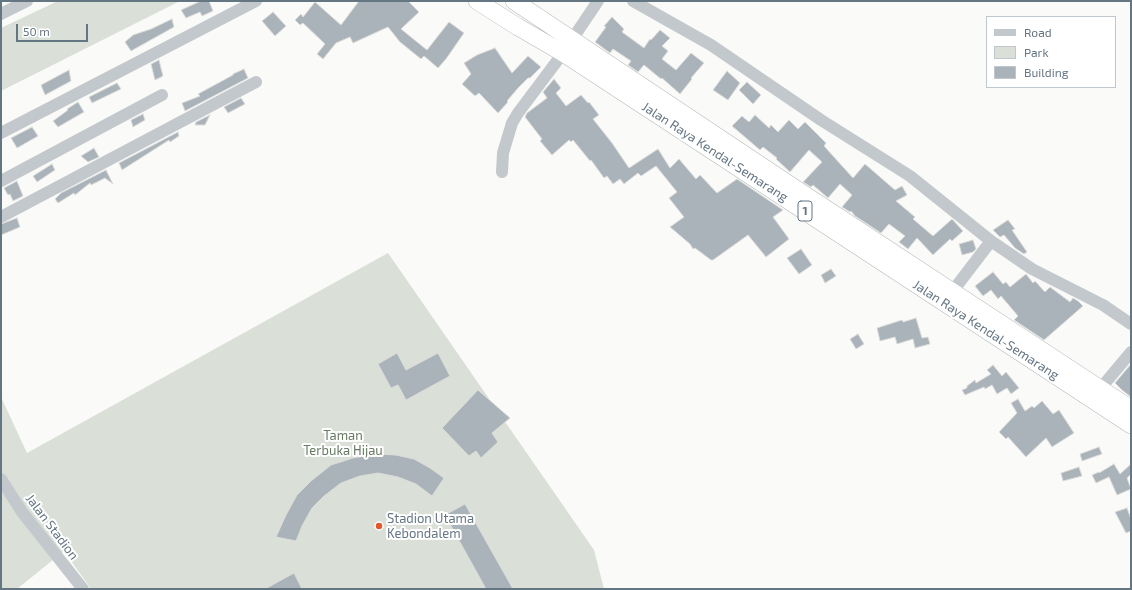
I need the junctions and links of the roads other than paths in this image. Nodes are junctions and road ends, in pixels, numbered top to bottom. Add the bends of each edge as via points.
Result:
1 (27, 1) edge
2 (256, 1) edge
3 (477, 1) edge
4 (514, 1) edge
5 (598, 1) edge
6 (633, 1) edge
7 (3, 9) edge
8 (568, 47) junction
9 (256, 82) dead end
10 (162, 95) dead end
11 (1, 133) edge
12 (502, 172) dead end
13 (1, 181) edge
14 (792, 194) junction
15 (1, 217) edge
16 (991, 241) junction
17 (952, 292) junction
18 (1131, 324) edge
19 (1131, 352) edge
20 (1105, 398) junction
21 (1131, 409) edge
22 (1131, 425) edge
23 (1, 479) edge
24 (83, 589) edge

1 - 7 street
2 - 11 street
3 - 8 highway, Jalan Raya Kendal-Semarang / 1 via 518,27
4 - 8 highway, Jalan Raya Kendal-Semarang / 1
5 - 8 street
6 - 16 street via 711,45 821,120 910,176
8 - 12 street via 512,123
8 - 14 highway, Jalan Raya Kendal-Semarang / 1
9 - 15 street
10 - 13 street
14 - 17 highway, Jalan Raya Kendal-Semarang / 1
14 - 20 highway, Jalan Raya Kendal-Semarang / 1
16 - 17 street
16 - 18 street via 1032,269 1103,305
17 - 20 highway, Jalan Raya Kendal-Semarang / 1
19 - 20 street
20 - 21 highway, Jalan Raya Kendal-Semarang / 1
20 - 22 highway, Jalan Raya Kendal-Semarang / 1
23 - 24 street, Jalan Stadion via 22,512

